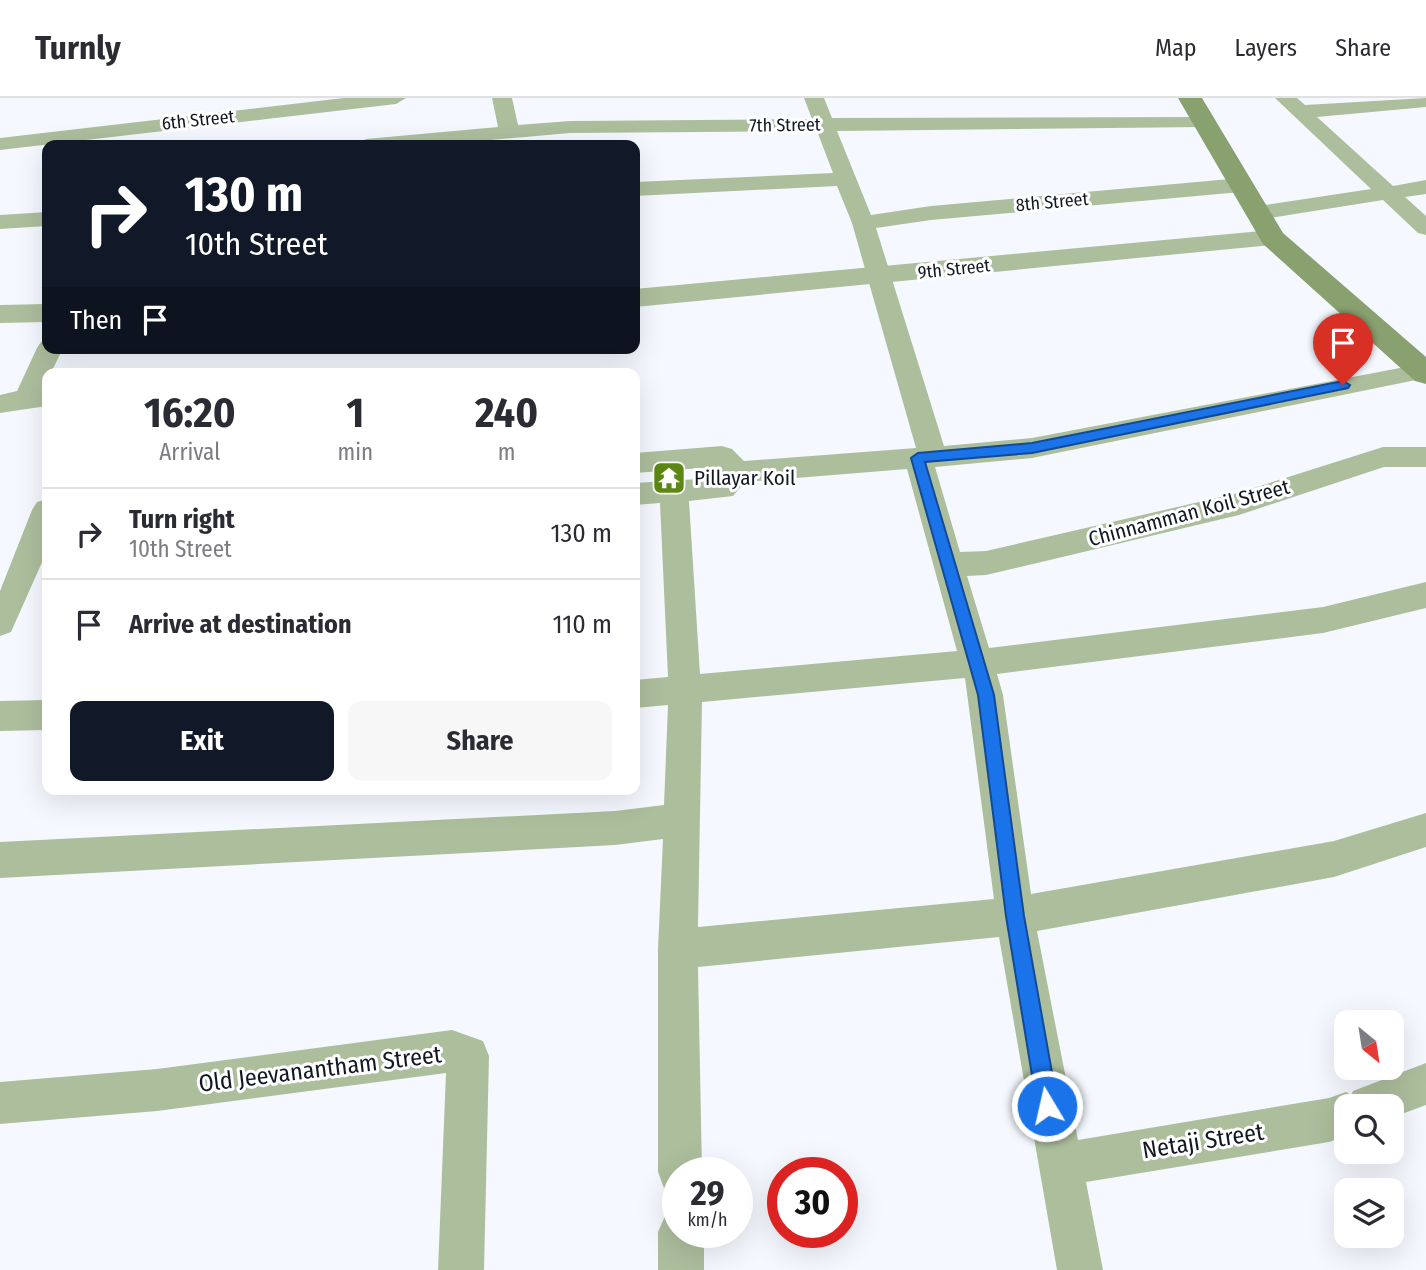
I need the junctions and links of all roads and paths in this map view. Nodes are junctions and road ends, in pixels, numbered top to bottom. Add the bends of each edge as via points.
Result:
1 (173, 98) edge
2 (396, 98) edge
3 (502, 98) edge
4 (814, 98) edge
5 (1426, 100) edge
6 (1292, 105) edge
7 (1197, 109) edge
8 (166, 124) junction
9 (824, 124) junction
10 (509, 132) junction
11 (160, 140) edge
12 (421, 140) edge
13 (0, 144) edge
14 (845, 179) junction
15 (1241, 185) junction
16 (1426, 187) edge
17 (640, 189) edge
18 (1385, 194) junction
19 (1258, 213) junction
20 (42, 219) edge
21 (0, 222) edge
22 (863, 223) junction
23 (1426, 228) edge
24 (1272, 238) junction
25 (877, 277) junction
26 (640, 298) edge
27 (42, 313) edge
28 (0, 314) edge
29 (1424, 372) edge
30 (42, 378) edge
31 (37, 397) edge
32 (0, 404) edge
33 (925, 457) junction
34 (1426, 457) edge
35 (640, 463) edge
36 (737, 472) junction
37 (674, 493) junction
38 (640, 494) edge
39 (42, 524) edge
40 (950, 565) junction
41 (1426, 595) edge
42 (0, 623) edge
43 (977, 663) junction
44 (685, 692) junction
45 (640, 694) edge
46 (42, 715) edge
47 (0, 716) edge
48 (680, 820) junction
49 (1426, 830) edge
50 (0, 860) edge
51 (1015, 916) junction
52 (678, 949) junction
53 (1426, 1084) edge
54 (1400, 1094) edge
55 (0, 1103) edge
56 (1334, 1118) edge
57 (680, 1157) edge
58 (1059, 1165) junction
59 (681, 1248) edge
60 (461, 1270) edge
61 (681, 1270) edge
62 (1080, 1270) edge

1 - 8 street
2 - 8 street, 6th Street
3 - 10 street
4 - 9 street
5 - 6 street
6 - 18 street
7 - 9 street, 7th Street
7 - 15 main road
8 - 11 street
8 - 13 street, 6th Street
9 - 10 street, 7th Street
9 - 14 street
10 - 12 street, 7th Street
14 - 17 street
14 - 22 street
15 - 19 main road
15 - 22 street, 8th Street
16 - 18 street
18 - 19 street
18 - 23 street
19 - 24 main road
20 - 21 street
22 - 25 street
24 - 25 street, 9th Street
24 - 29 main road
25 - 26 street, 9th Street
25 - 33 street
27 - 28 street
29 - 33 street via 1032,448
30 - 31 street
31 - 32 street
33 - 36 street
33 - 40 street
34 - 40 street, Chinnamman Koil Street via 1383,457 1239,504 986,563
35 - 36 street via 722,456
36 - 37 street via 723,488
37 - 38 street
37 - 44 street
39 - 42 street
40 - 43 street
41 - 43 street via 1324,620
43 - 44 street
43 - 51 street via 986,695
44 - 45 street
44 - 48 street
46 - 47 street
48 - 50 street via 615,828
48 - 52 street
49 - 51 street via 1334,859
51 - 52 street
51 - 58 street
52 - 57 street
53 - 54 street
55 - 60 street, Old Jeevanantham Street via 157,1090 452,1051 468,1056
56 - 58 street, Netaji Street
58 - 62 street
59 - 61 street

